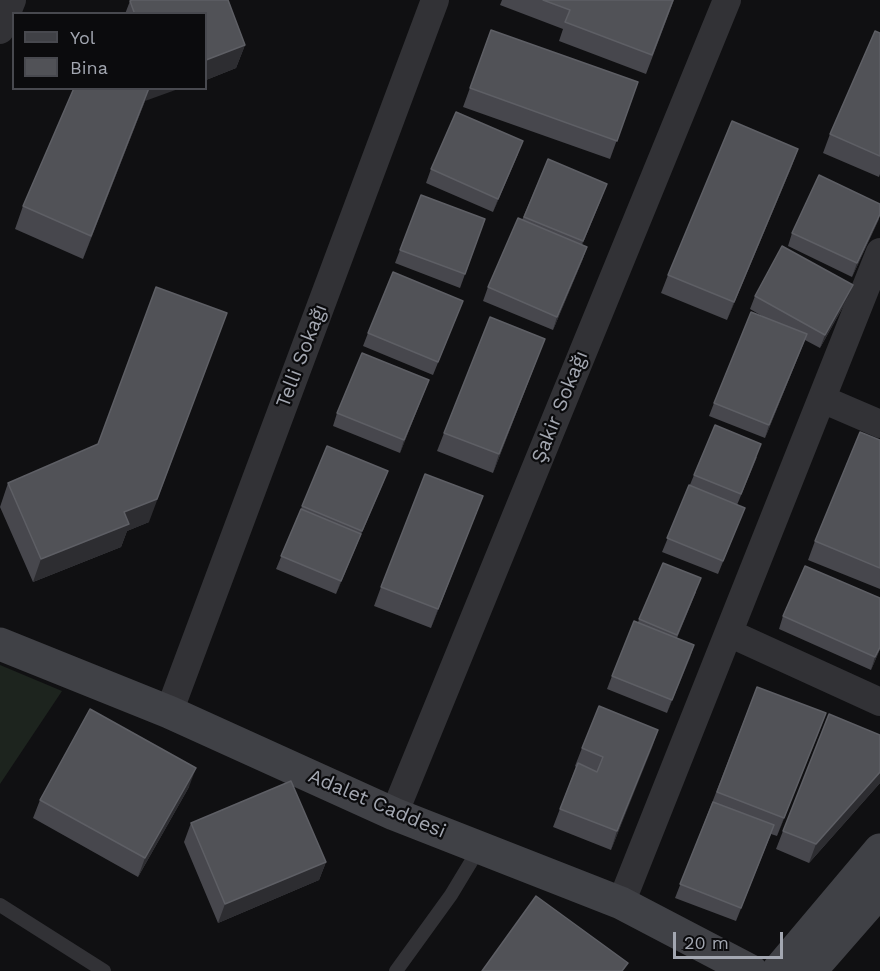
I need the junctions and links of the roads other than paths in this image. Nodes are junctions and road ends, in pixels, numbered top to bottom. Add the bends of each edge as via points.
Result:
1 (12, 0) edge
2 (435, 0) edge
3 (727, 0) edge
4 (0, 30) edge
5 (880, 252) edge
6 (822, 399) junction
7 (880, 424) edge
8 (729, 633) junction
9 (0, 644) edge
10 (880, 702) edge
11 (169, 712) junction
12 (393, 814) junction
13 (480, 848) junction
14 (880, 850) edge
15 (880, 891) edge
16 (621, 903) junction
17 (0, 905) edge
18 (104, 971) edge
19 (396, 971) edge
20 (751, 971) edge
21 (778, 971) edge
22 (810, 971) edge

1 - 4 street
2 - 11 street, Telli Sokağı
3 - 12 street, Şakir Sokağı
5 - 6 street
6 - 7 street
6 - 8 street
8 - 10 street
8 - 16 street
9 - 11 street, Adalet Caddesi
11 - 12 street, Adalet Caddesi
12 - 13 street, Adalet Caddesi
13 - 16 street, Adalet Caddesi
13 - 19 lane
14 - 21 street
15 - 22 street
16 - 20 street, Adalet Caddesi
17 - 18 lane

